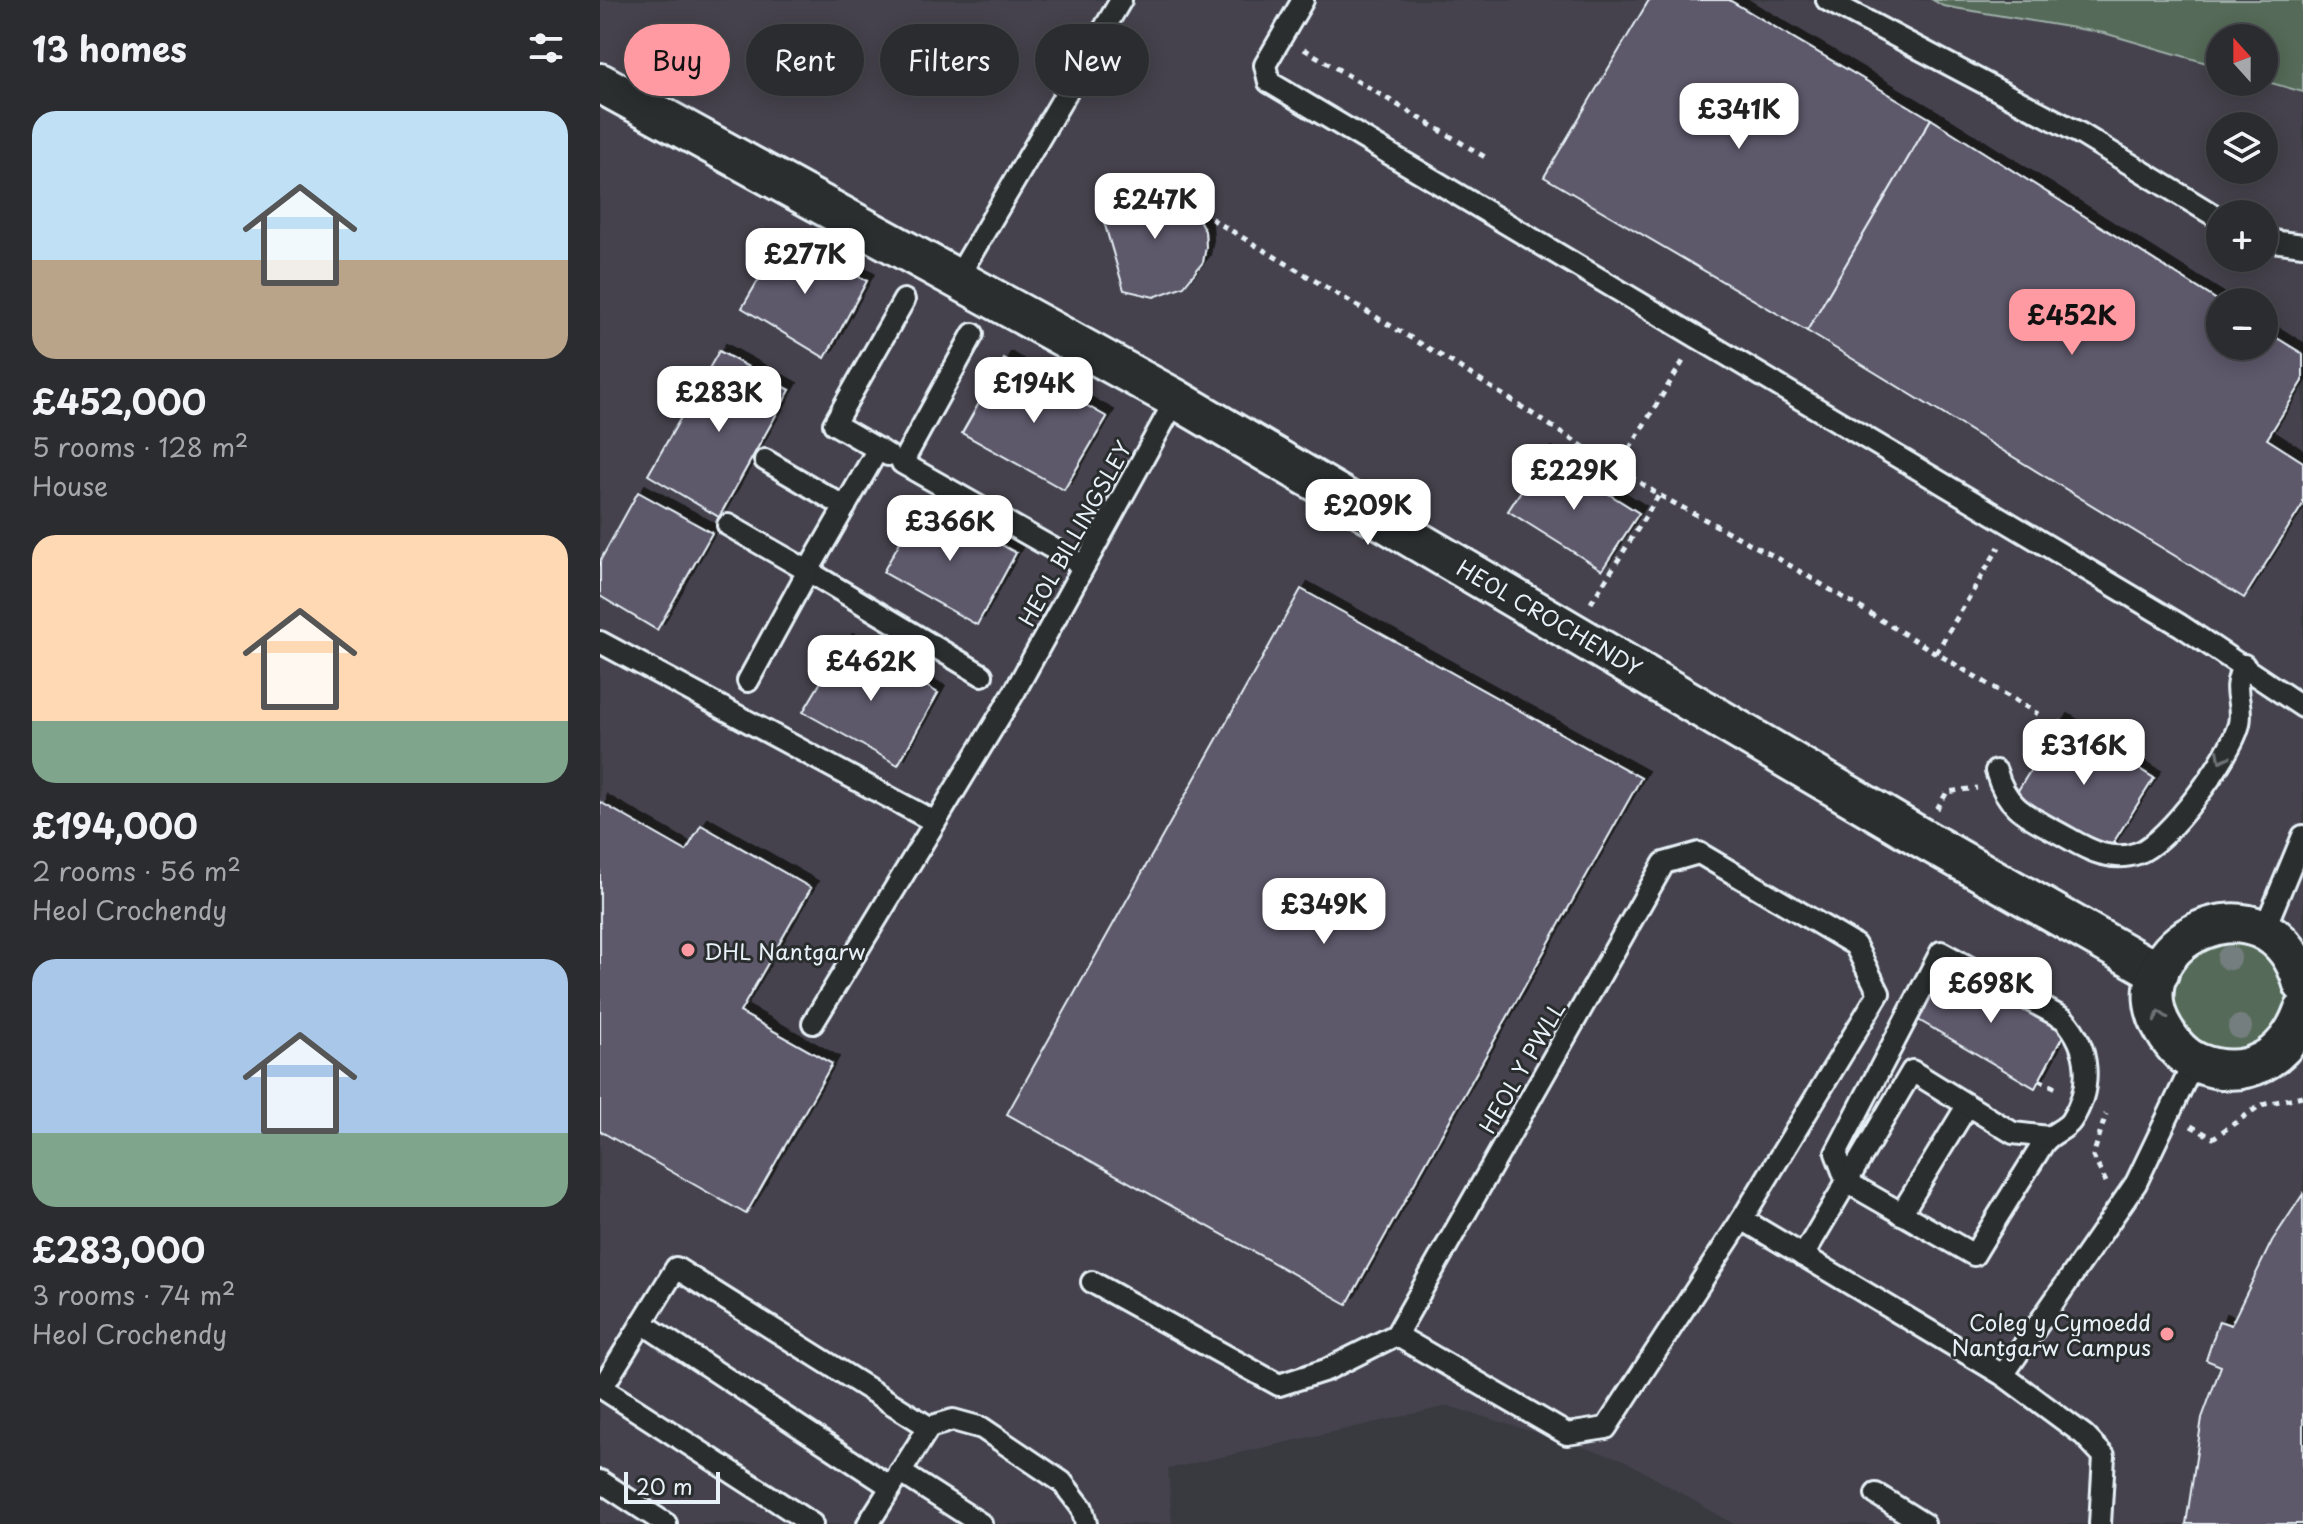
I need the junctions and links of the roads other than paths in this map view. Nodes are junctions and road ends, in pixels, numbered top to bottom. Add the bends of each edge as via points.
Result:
1 (1121, 0) edge
2 (1303, 0) edge
3 (1827, 0) edge
4 (600, 83) edge
5 (2206, 210) edge
6 (2278, 242) edge
7 (2303, 245) edge
8 (956, 280) junction
9 (904, 300) dead end
10 (973, 334) dead end
11 (1176, 399) junction
12 (878, 449) junction
13 (765, 460) dead end
14 (902, 463) junction
15 (845, 507) junction
16 (728, 525) dead end
17 (1082, 565) junction
18 (808, 571) junction
19 (600, 642) edge
20 (2244, 665) junction
21 (982, 675) dead end
22 (748, 681) dead end
23 (2303, 707) edge
24 (1998, 778) road end
25 (935, 822) junction
26 (2303, 836) edge
27 (2264, 930) junction
28 (2159, 973) junction
29 (2303, 984) edge
30 (813, 1023) dead end
31 (2300, 1027) edge
32 (2194, 1062) junction
33 (1967, 1106) junction
34 (2048, 1137) junction
35 (1847, 1182) junction
36 (1901, 1214) junction
37 (1742, 1219) junction
38 (1803, 1256) junction
39 (1092, 1282) dead end
40 (642, 1323) junction
41 (1396, 1335) junction
42 (2003, 1375) junction
43 (929, 1427) junction
44 (896, 1480) junction
45 (600, 1481) edge
46 (1876, 1494) dead end
47 (666, 1524) edge
48 (812, 1524) edge
49 (868, 1524) edge
50 (981, 1524) edge
51 (1086, 1524) edge
52 (1924, 1524) edge
53 (2100, 1524) edge

1 - 8 lane
2 - 20 lane via 1265,65 1269,82
3 - 5 lane via 2081,134
4 - 8 street, HEOL CROCHENDY
6 - 7 lane
8 - 11 street, HEOL CROCHENDY
9 - 12 lane via 834,424
10 - 14 lane
11 - 17 lane, HEOL BILLINGSLEY
11 - 28 street, HEOL CROCHENDY
12 - 14 lane
12 - 15 lane
13 - 15 lane
14 - 17 lane
15 - 18 lane
16 - 18 lane
17 - 25 lane, HEOL BILLINGSLEY via 1015,691
18 - 21 lane
18 - 22 lane
19 - 25 lane
20 - 23 lane
20 -> 24 lane via 2235,683 2239,723 2210,780 2164,833 2138,853 2102,856 2008,803
25 - 30 lane, HEOL BILLINGSLEY
26 - 27 lane
27 - 28 street via 2240,922 2202,928 2171,950
27 - 29 street via 2285,946
32 -> 28 street via 2174,1046 2160,1024 2155,999
31 - 32 street via 2262,1064 2216,1070
32 - 42 lane via 2136,1183
33 - 34 lane via 2013,1133
33 - 35 lane via 1912,1071
33 - 36 lane
34 - 35 lane via 2069,1124 2082,1098 2086,1063 2075,1031 2064,1019 1941,952 1836,1153
34 - 36 lane via 1974,1255
35 - 36 lane
35 - 38 lane
37 - 38 lane
37 - 41 lane, HEOL Y PWLL via 1606,1428 1567,1434
37 - 41 lane, HEOL Y PWLL via 1879,993 1855,945 1699,853 1664,863
38 - 42 lane
39 - 41 lane via 1279,1385 1326,1370
40 - 43 lane via 676,1268
40 - 44 lane
40 - 48 lane via 602,1388
42 - 53 lane via 2104,1456
43 - 44 lane
43 - 51 lane via 953,1420 982,1428 1062,1482 1078,1501
44 - 49 lane
44 - 50 lane
45 - 47 lane
46 - 52 lane

